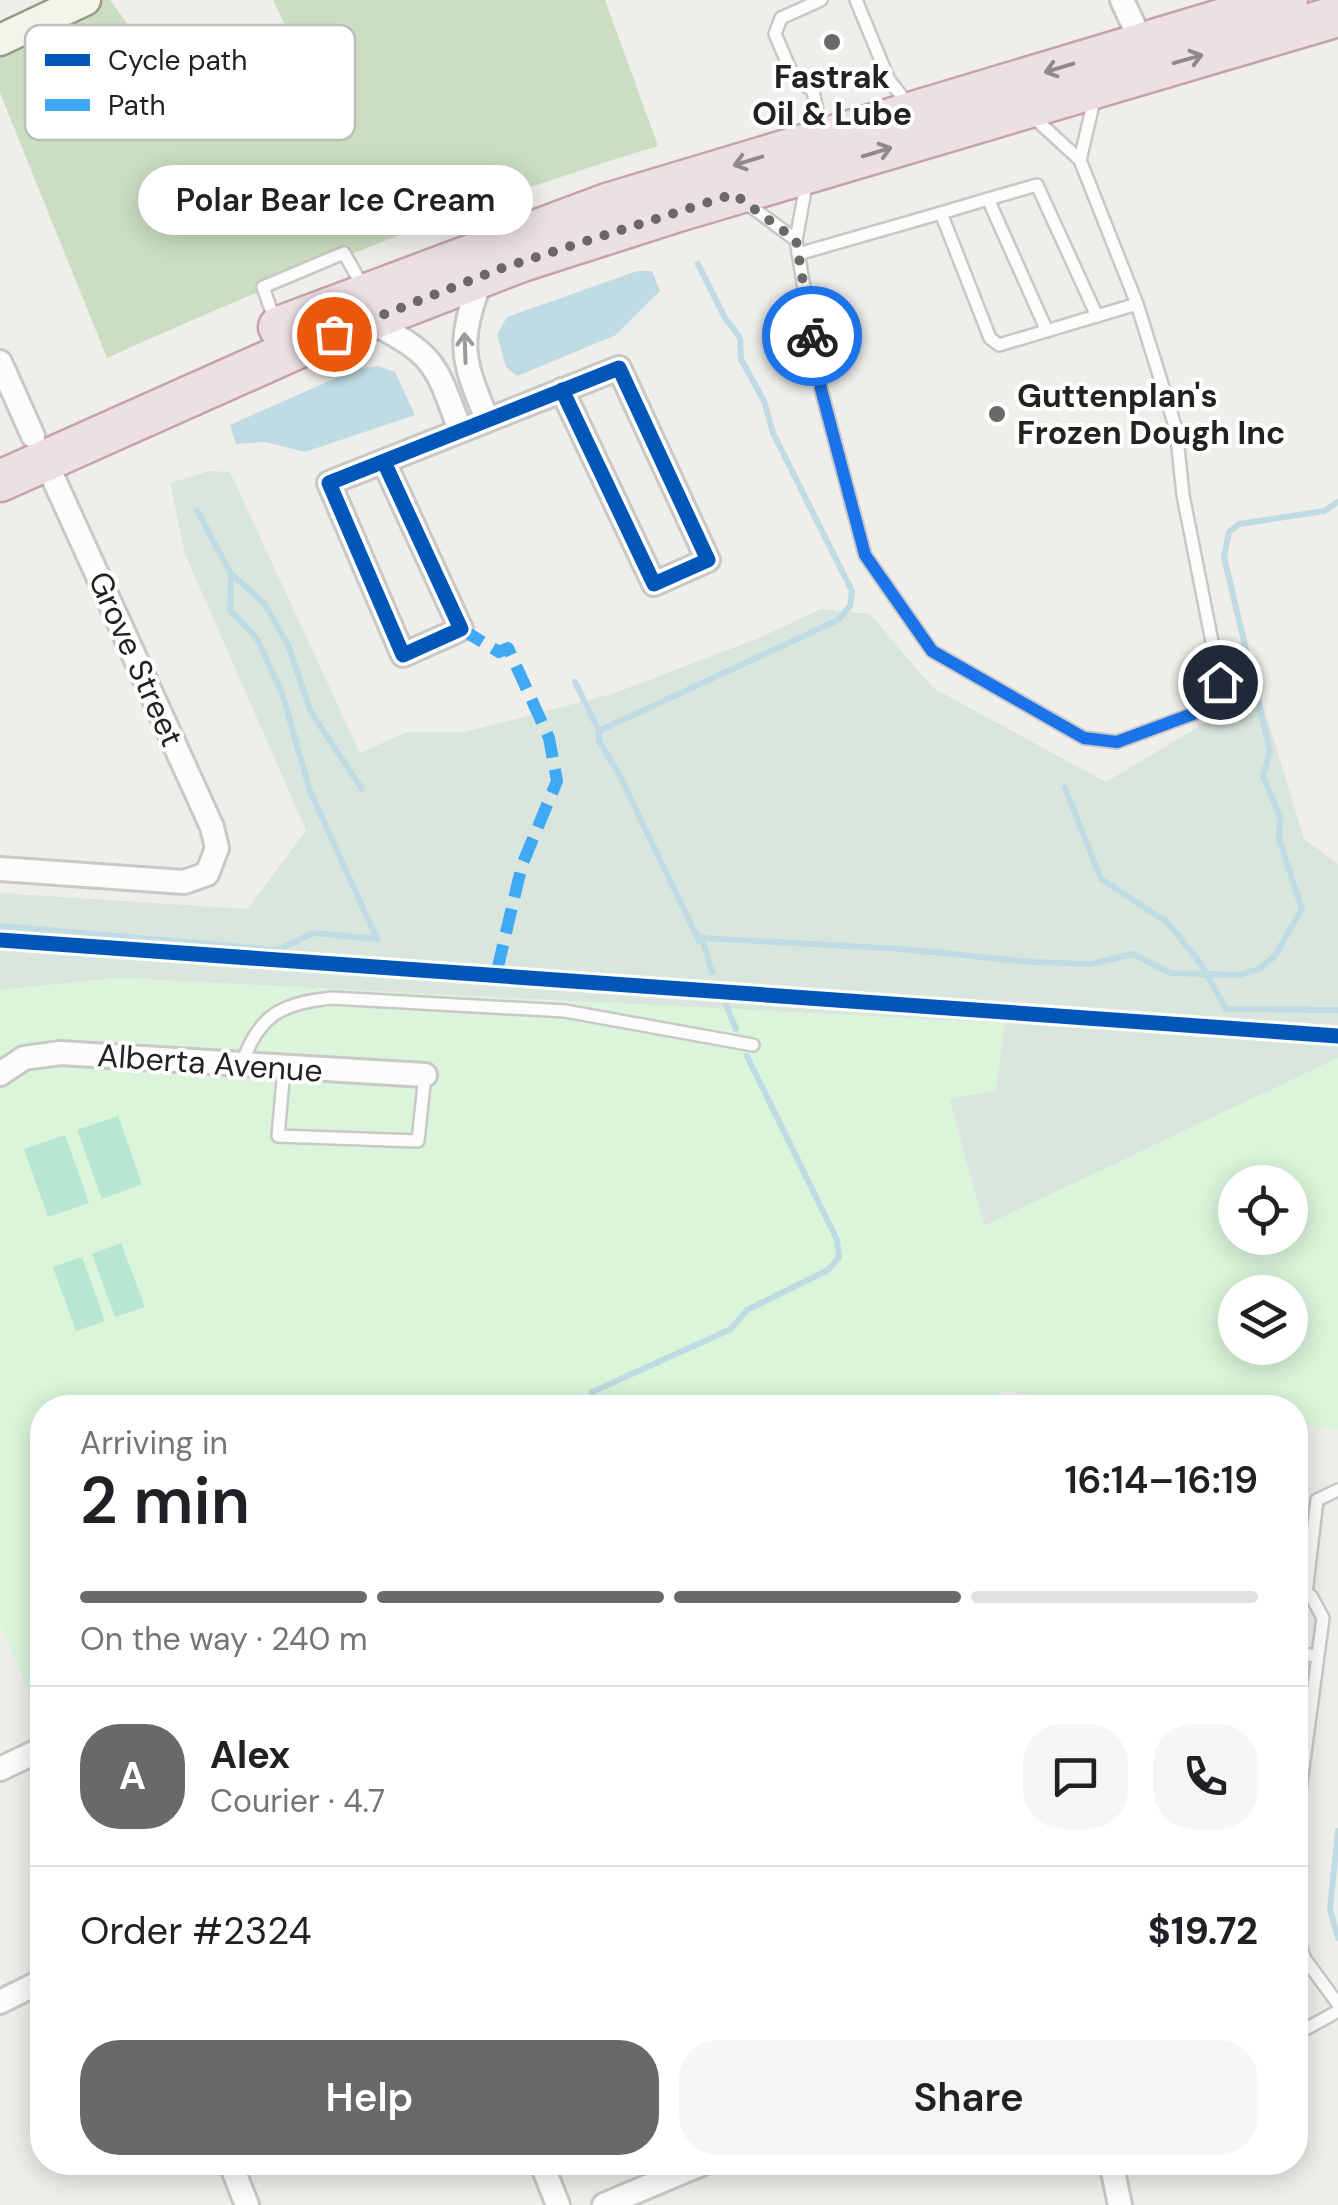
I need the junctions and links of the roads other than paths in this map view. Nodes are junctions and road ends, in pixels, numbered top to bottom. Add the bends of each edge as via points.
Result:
1 (85, 0) edge
2 (820, 0) edge
3 (856, 0) edge
4 (1122, 0) edge
5 (1287, 0) edge
6 (1338, 16) edge
7 (32, 25) edge
8 (25, 28) edge
9 (0, 40) edge
10 (1142, 43) junction
11 (1097, 86) junction
12 (1024, 108) junction
13 (913, 112) junction
14 (815, 155) junction
15 (1080, 160) junction
16 (734, 194) junction
17 (988, 199) junction
18 (942, 213) junction
19 (796, 240) junction
20 (798, 254) junction
21 (482, 276) junction
22 (1137, 304) junction
23 (367, 306) junction
24 (1097, 316) junction
25 (1047, 331) junction
26 (0, 362) edge
27 (562, 390) junction
28 (487, 419) junction
29 (460, 430) junction
30 (26, 449) edge
31 (384, 462) junction
32 (0, 480) edge
33 (0, 868) edge
34 (753, 1046) dead end
35 (241, 1066) junction
36 (284, 1068) junction
37 (0, 1074) edge
38 (425, 1075) joint
39 (1338, 1490) edge
40 (1308, 1547) edge
41 (1308, 1599) edge
42 (1308, 1654) edge
43 (1317, 1656) junction
44 (1308, 1726) edge
45 (30, 1752) edge
46 (2, 1761) edge
47 (1308, 1968) edge
48 (30, 1987) edge
49 (0, 2002) edge
50 (1338, 2004) edge
51 (1338, 2012) edge
52 (1308, 2028) edge
53 (235, 2175) edge
54 (545, 2175) edge
55 (675, 2175) edge
56 (1114, 2175) edge
57 (247, 2205) edge
58 (558, 2205) edge
59 (604, 2205) edge
60 (1120, 2205) edge

1 - 7 street
2 - 14 lane via 782,18 774,34 793,76 813,91
3 - 13 lane via 889,80
4 - 10 street
5 - 10 highway
11 -> 6 highway
8 - 9 street
10 -> 13 highway
11 - 12 highway
11 - 15 lane
14 -> 12 highway
12 - 15 lane
13 - 14 highway
14 - 16 highway
14 - 19 lane
14 -> 23 highway via 588,210
15 - 22 lane
16 - 19 lane
16 - 21 highway
17 - 18 lane
17 - 24 lane via 1038,185
17 - 25 lane
18 - 20 lane
18 - 25 lane via 990,338 999,345
19 - 20 lane
20 - 22 lane via 821,389 865,555 932,651 1084,738 1117,742 1198,712 1220,682 1176,429
21 - 23 highway
28 -> 21 street via 465,368 464,326
22 - 24 lane
23 - 29 street via 436,365
23 - 30 highway via 300,347
23 - 30 highway via 278,328
24 - 25 lane
26 - 30 street, Grove Street
27 - 27 street via 619,368 708,560 654,584
27 - 28 street
28 - 29 street
29 - 31 street
30 - 32 highway
30 - 33 street, Grove Street via 212,827 215,859 207,874 184,882
31 - 31 street via 329,483 403,655 461,628
34 - 35 lane via 565,1011 332,998 271,1015 251,1038
35 - 36 street, Alberta Avenue
35 - 37 street, Alberta Avenue via 60,1053 24,1058
36 - 38 street, Alberta Avenue
36 - 38 lane via 278,1136 418,1141
39 - 40 lane via 1317,1500
41 - 43 lane via 1323,1618
42 - 43 lane
43 - 44 lane
45 - 46 street
47 - 50 lane
48 - 49 street
51 - 52 lane
53 - 57 street
54 - 58 street
55 - 59 street
56 - 60 street

